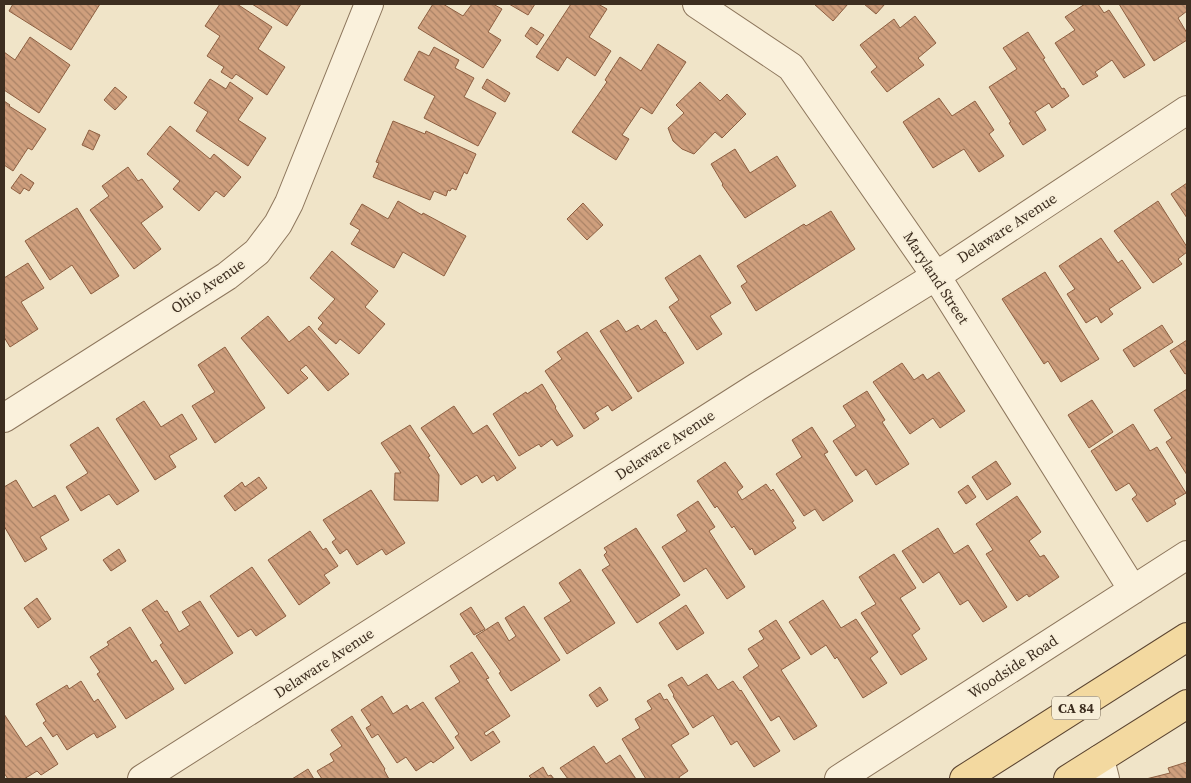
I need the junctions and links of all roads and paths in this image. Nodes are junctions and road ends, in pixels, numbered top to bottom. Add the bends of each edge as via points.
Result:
1 (369, 4) edge
2 (697, 4) edge
3 (1187, 110) edge
4 (936, 276) junction
5 (4, 418) edge
6 (1187, 555) edge
7 (1133, 590) junction
8 (1187, 637) edge
9 (1187, 704) edge
10 (1103, 769) edge
11 (142, 779) edge
12 (839, 779) edge
13 (964, 779) edge
14 (1068, 779) edge

1 - 5 street, Ohio Avenue via 289,203 257,252 227,276
2 - 4 street, Maryland Street via 791,67
3 - 4 street, Delaware Avenue
4 - 7 street, Maryland Street
4 - 11 street, Delaware Avenue via 756,387
6 - 7 street, Woodside Road
7 - 12 street, Woodside Road
8 - 13 main road, CA 84
9 - 10 main road
10 - 14 main road

